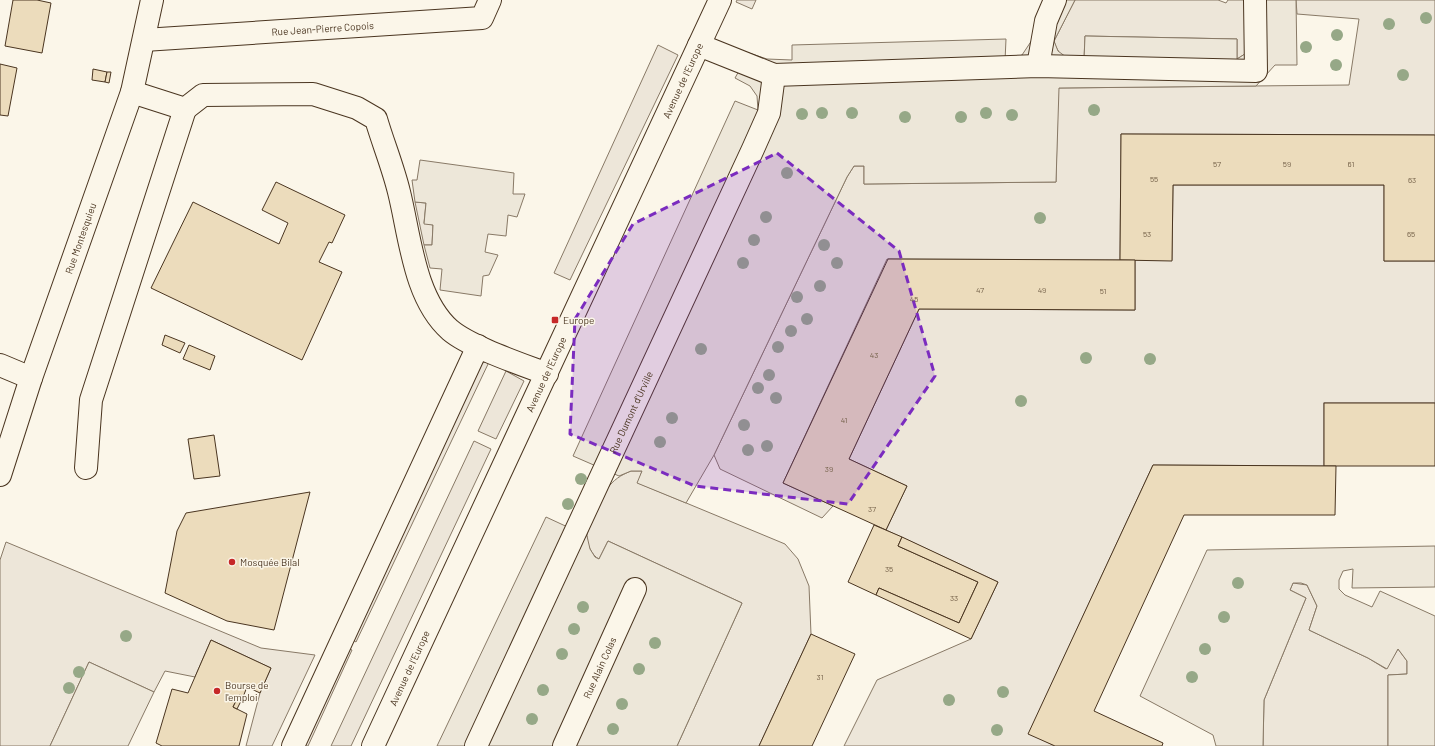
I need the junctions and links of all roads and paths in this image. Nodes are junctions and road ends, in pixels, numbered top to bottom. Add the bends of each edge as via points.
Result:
1 (152, 0) edge
2 (490, 0) edge
3 (1055, 0) edge
4 (1255, 0) edge
5 (719, 1) edge
6 (144, 40) junction
7 (699, 45) junction
8 (1038, 66) junction
9 (774, 75) junction
10 (132, 92) junction
11 (185, 110) junction
12 (478, 346) junction
13 (0, 365) edge
14 (547, 374) junction
15 (31, 378) junction
16 (86, 468) dead end
17 (0, 475) edge
18 (636, 589) dead end
19 (293, 746) edge
20 (372, 746) edge
21 (476, 746) edge
22 (564, 746) edge

1 - 6 street, Rue Montesquieu
2 - 6 street, Rue Jean-Pierre Copois via 482,18
3 - 8 street via 1046,21
4 - 8 street via 1256,71
5 - 7 street, Avenue de l'Europe
6 - 10 street, Rue Montesquieu
7 - 9 street
7 - 14 street, Avenue de l'Europe
8 - 9 street
9 - 21 street, Rue Dumont d'Urville via 769,113
10 - 11 street
10 - 15 street, Rue Montesquieu
11 - 12 street via 202,94 313,94 357,108 376,119 399,191 419,280 440,319 451,331
11 - 16 street via 91,400
12 - 14 street
12 - 19 street
13 - 15 street
14 - 20 street, Avenue de l'Europe
15 - 17 street, Rue Montesquieu
18 - 22 street, Rue Alain Colas

